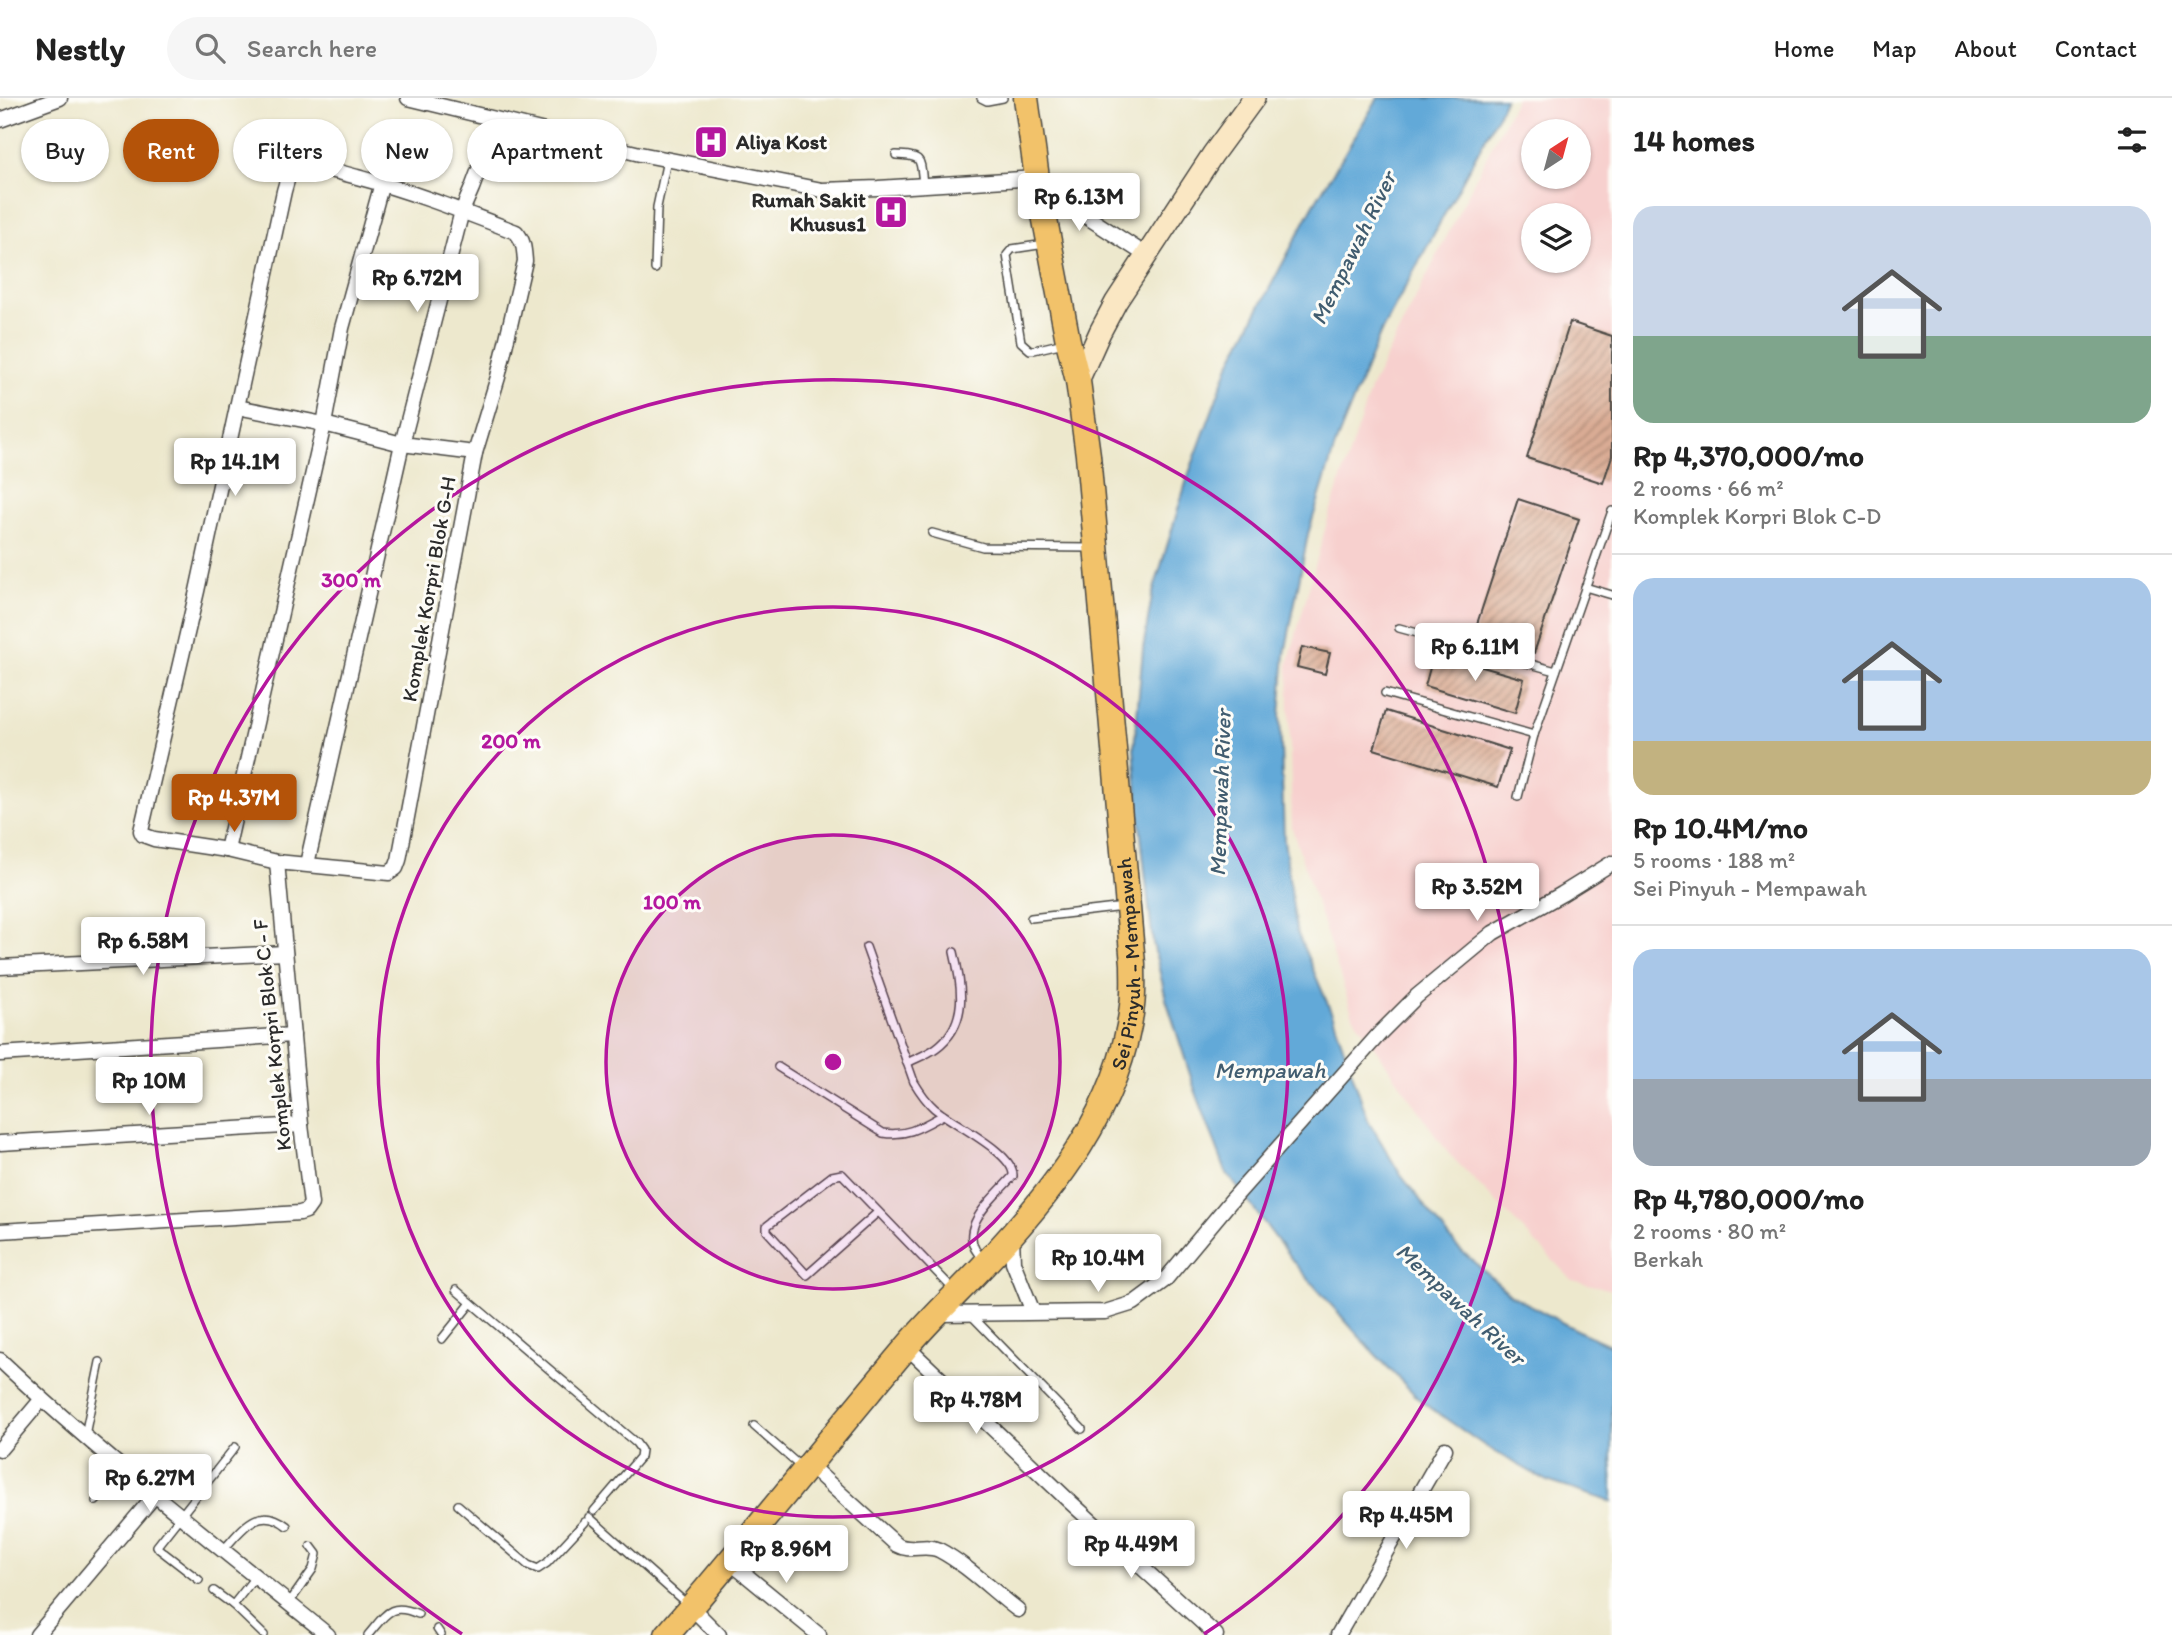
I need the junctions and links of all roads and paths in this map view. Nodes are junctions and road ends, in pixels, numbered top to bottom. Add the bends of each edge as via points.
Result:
1 (60, 98) edge
2 (408, 98) edge
3 (981, 98) edge
4 (1003, 98) edge
5 (1026, 98) edge
6 (1254, 98) edge
7 (489, 119) edge
8 (0, 120) edge
9 (627, 151) edge
10 (895, 155) dead end
11 (667, 160) junction
12 (1037, 178) junction
13 (474, 182) edge
14 (382, 183) junction
15 (923, 185) junction
16 (462, 211) junction
17 (1042, 244) junction
18 (1146, 255) junction
19 (655, 269) dead end
20 (1057, 345) junction
21 (1078, 381) junction
22 (237, 407) junction
23 (324, 424) junction
24 (402, 444) junction
25 (475, 453) junction
26 (1612, 511) edge
27 (932, 533) dead end
28 (1096, 548) junction
29 (1585, 587) junction
30 (1612, 596) edge
31 (1399, 628) dead end
32 (1556, 671) junction
33 (1385, 694) dead end
34 (1534, 735) junction
35 (1518, 797) dead end
36 (227, 850) junction
37 (278, 862) junction
38 (1612, 863) edge
39 (307, 864) junction
40 (1128, 906) junction
41 (1031, 918) dead end
42 (866, 947) dead end
43 (954, 952) dead end
44 (285, 953) junction
45 (0, 967) edge
46 (293, 1035) junction
47 (0, 1054) edge
48 (907, 1063) junction
49 (778, 1067) dead end
50 (943, 1115) junction
51 (301, 1125) junction
52 (0, 1143) edge
53 (878, 1212) junction
54 (0, 1231) edge
55 (1012, 1234) junction
56 (987, 1263) junction
57 (456, 1290) dead end
58 (471, 1303) junction
59 (963, 1303) junction
60 (1032, 1312) junction
61 (442, 1339) dead end
62 (907, 1346) junction
63 (0, 1360) edge
64 (100, 1362) dead end
65 (42, 1399) junction
66 (754, 1426) dead end
67 (1082, 1429) dead end
68 (85, 1436) junction
69 (236, 1447) dead end
70 (0, 1448) edge
71 (1445, 1449) dead end
72 (807, 1468) junction
73 (124, 1469) junction
74 (155, 1495) junction
75 (96, 1501) dead end
76 (458, 1505) dead end
77 (181, 1516) junction
78 (589, 1516) junction
79 (287, 1526) dead end
80 (311, 1546) dead end
81 (223, 1550) junction
82 (730, 1562) junction
83 (256, 1576) junction
84 (199, 1580) dead end
85 (214, 1591) dead end
86 (289, 1603) junction
87 (233, 1605) junction
88 (691, 1607) junction
89 (1018, 1610) dead end
90 (418, 1614) dead end
91 (37, 1635) edge
92 (264, 1635) edge
93 (328, 1635) edge
94 (368, 1635) edge
95 (667, 1635) edge
96 (719, 1635) edge
97 (819, 1635) edge
98 (1216, 1635) edge
99 (1338, 1635) edge

1 - 8 street
2 - 7 street
3 - 4 lane
5 - 12 highway, Sei Pinyuh - Mempawah
6 - 18 main road
9 - 11 street
10 - 15 lane via 917,158
11 - 15 street via 822,190
11 - 19 lane via 657,207
12 - 15 street
12 - 17 highway, Sei Pinyuh - Mempawah
12 - 18 street
13 - 16 street
14 - 16 street
14 - 22 street via 320,167 304,166 288,177
14 - 23 street via 342,328
16 - 24 street
16 - 25 street, Komplek Korpri Blok G-H via 516,232 523,240 525,261
17 - 20 highway, Sei Pinyuh - Mempawah
17 - 20 lane via 1012,249 1006,258 1021,342 1030,350
18 - 21 main road via 1100,332
20 - 21 highway, Sei Pinyuh - Mempawah
21 - 28 highway, Sei Pinyuh - Mempawah
22 - 23 street
22 - 36 street via 141,831 154,839
23 - 24 street
23 - 36 street
24 - 25 street
24 - 39 street
25 - 39 street, Komplek Korpri Blok G-H via 398,864 389,873
26 - 29 lane
27 - 28 lane via 983,547
28 - 40 highway, Sei Pinyuh - Mempawah
29 - 30 lane
29 - 32 lane
31 - 32 lane
32 - 34 lane
33 - 34 lane
34 - 35 lane
36 - 37 street
37 - 39 street
37 - 44 street, Komplek Korpri Blok C - F
38 - 60 street via 1493,933 1416,996 1165,1280 1134,1303 1105,1312
40 - 41 lane
40 - 55 highway, Sei Pinyuh - Mempawah via 1133,1004 1115,1078 1095,1123 1066,1169
42 - 48 lane
43 - 48 lane via 962,987 955,1025 934,1050
44 - 45 street
44 - 46 street, Komplek Korpri Blok C - F
46 - 47 street
46 - 51 street, Komplek Korpri Blok C - F
48 - 50 lane via 923,1097
49 - 50 lane via 883,1133 912,1132
50 - 56 lane via 998,1153 1014,1171 978,1216 970,1236 971,1245
51 - 52 street
51 - 54 street, Komplek Korpri Blok C - F via 312,1204 306,1211
53 - 53 lane via 807,1275 767,1231 767,1226 837,1174
53 - 59 lane
55 - 56 highway, Sei Pinyuh - Mempawah
55 - 60 street via 1013,1262
56 - 59 highway, Sei Pinyuh - Mempawah
57 - 58 lane
58 - 61 lane
58 - 78 lane via 641,1450 640,1457
59 - 60 street
59 - 62 highway, Sei Pinyuh - Mempawah via 937,1314
59 - 67 lane
62 - 72 highway, Sei Pinyuh - Mempawah
62 - 98 street
63 - 65 street
64 - 68 lane
65 - 68 street
65 - 70 street
66 - 72 lane
68 - 73 street
69 - 77 lane
71 - 99 street
72 - 82 highway, Sei Pinyuh - Mempawah
72 - 89 street via 897,1545 910,1550 936,1549
73 - 74 street
73 - 75 lane
74 - 77 street
74 - 91 street
76 - 78 lane via 538,1569
77 - 81 street
77 - 84 lane via 157,1545
78 - 88 lane
79 - 81 lane via 270,1517 250,1521
80 - 86 lane via 317,1554 313,1569
81 - 83 street
82 - 88 highway, Sei Pinyuh - Mempawah
82 - 97 street
83 - 86 street
83 - 87 lane
85 - 87 lane
86 - 93 street
87 - 92 lane
88 - 95 highway, Sei Pinyuh - Mempawah
88 - 96 street
90 - 94 lane via 404,1608 391,1610

